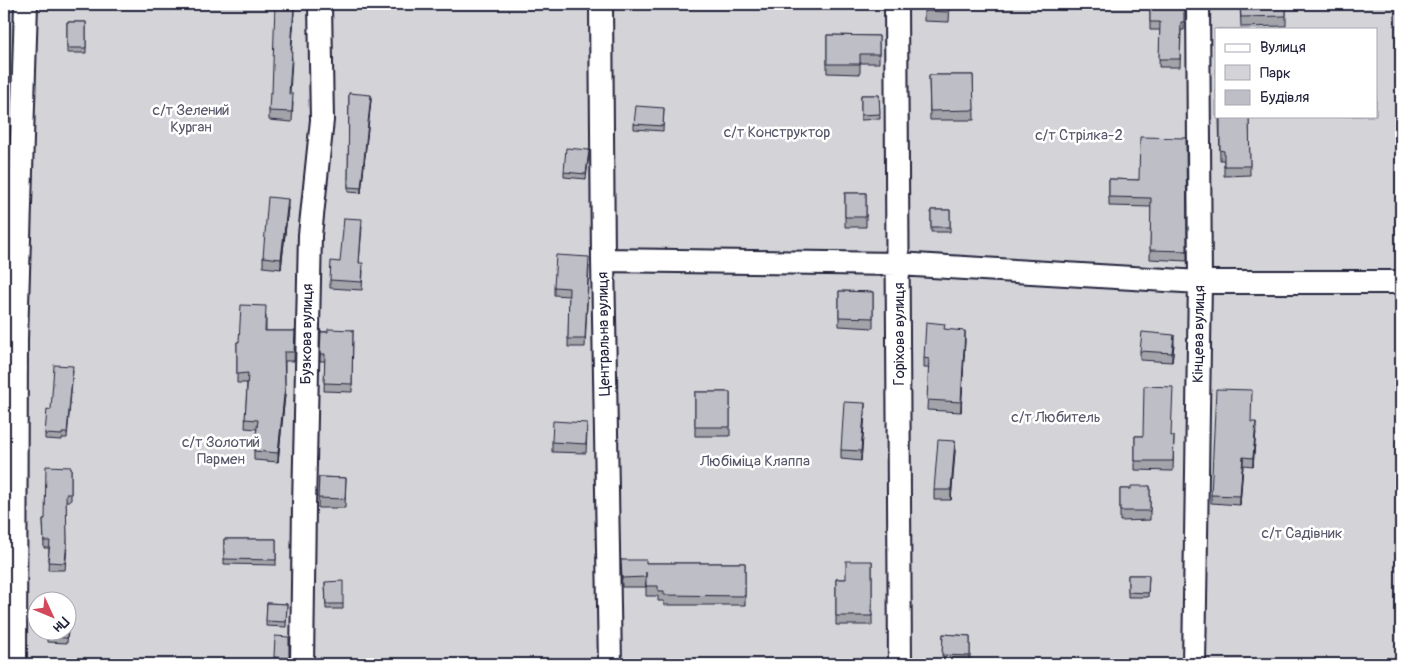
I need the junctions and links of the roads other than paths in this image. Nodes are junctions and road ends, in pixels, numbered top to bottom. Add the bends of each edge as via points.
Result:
1 (26, 4) edge
2 (320, 4) edge
3 (601, 4) edge
4 (896, 4) edge
5 (1198, 4) edge
6 (603, 260) junction
7 (898, 264) junction
8 (1200, 282) junction
9 (1401, 282) edge
10 (15, 664) edge
11 (302, 664) edge
12 (610, 664) edge
13 (900, 664) edge
14 (1194, 664) edge

1 - 10 street via 16,339
2 - 11 street, Бузкова вулиця via 322,120 310,235
3 - 6 street, Центральна вулиця
4 - 7 street, Горіхова вулиця
5 - 8 street, Кінцева вулиця
6 - 7 street
6 - 12 street, Центральна вулиця
7 - 8 street
7 - 13 street, Горіхова вулиця
8 - 9 street
8 - 14 street, Кінцева вулиця

